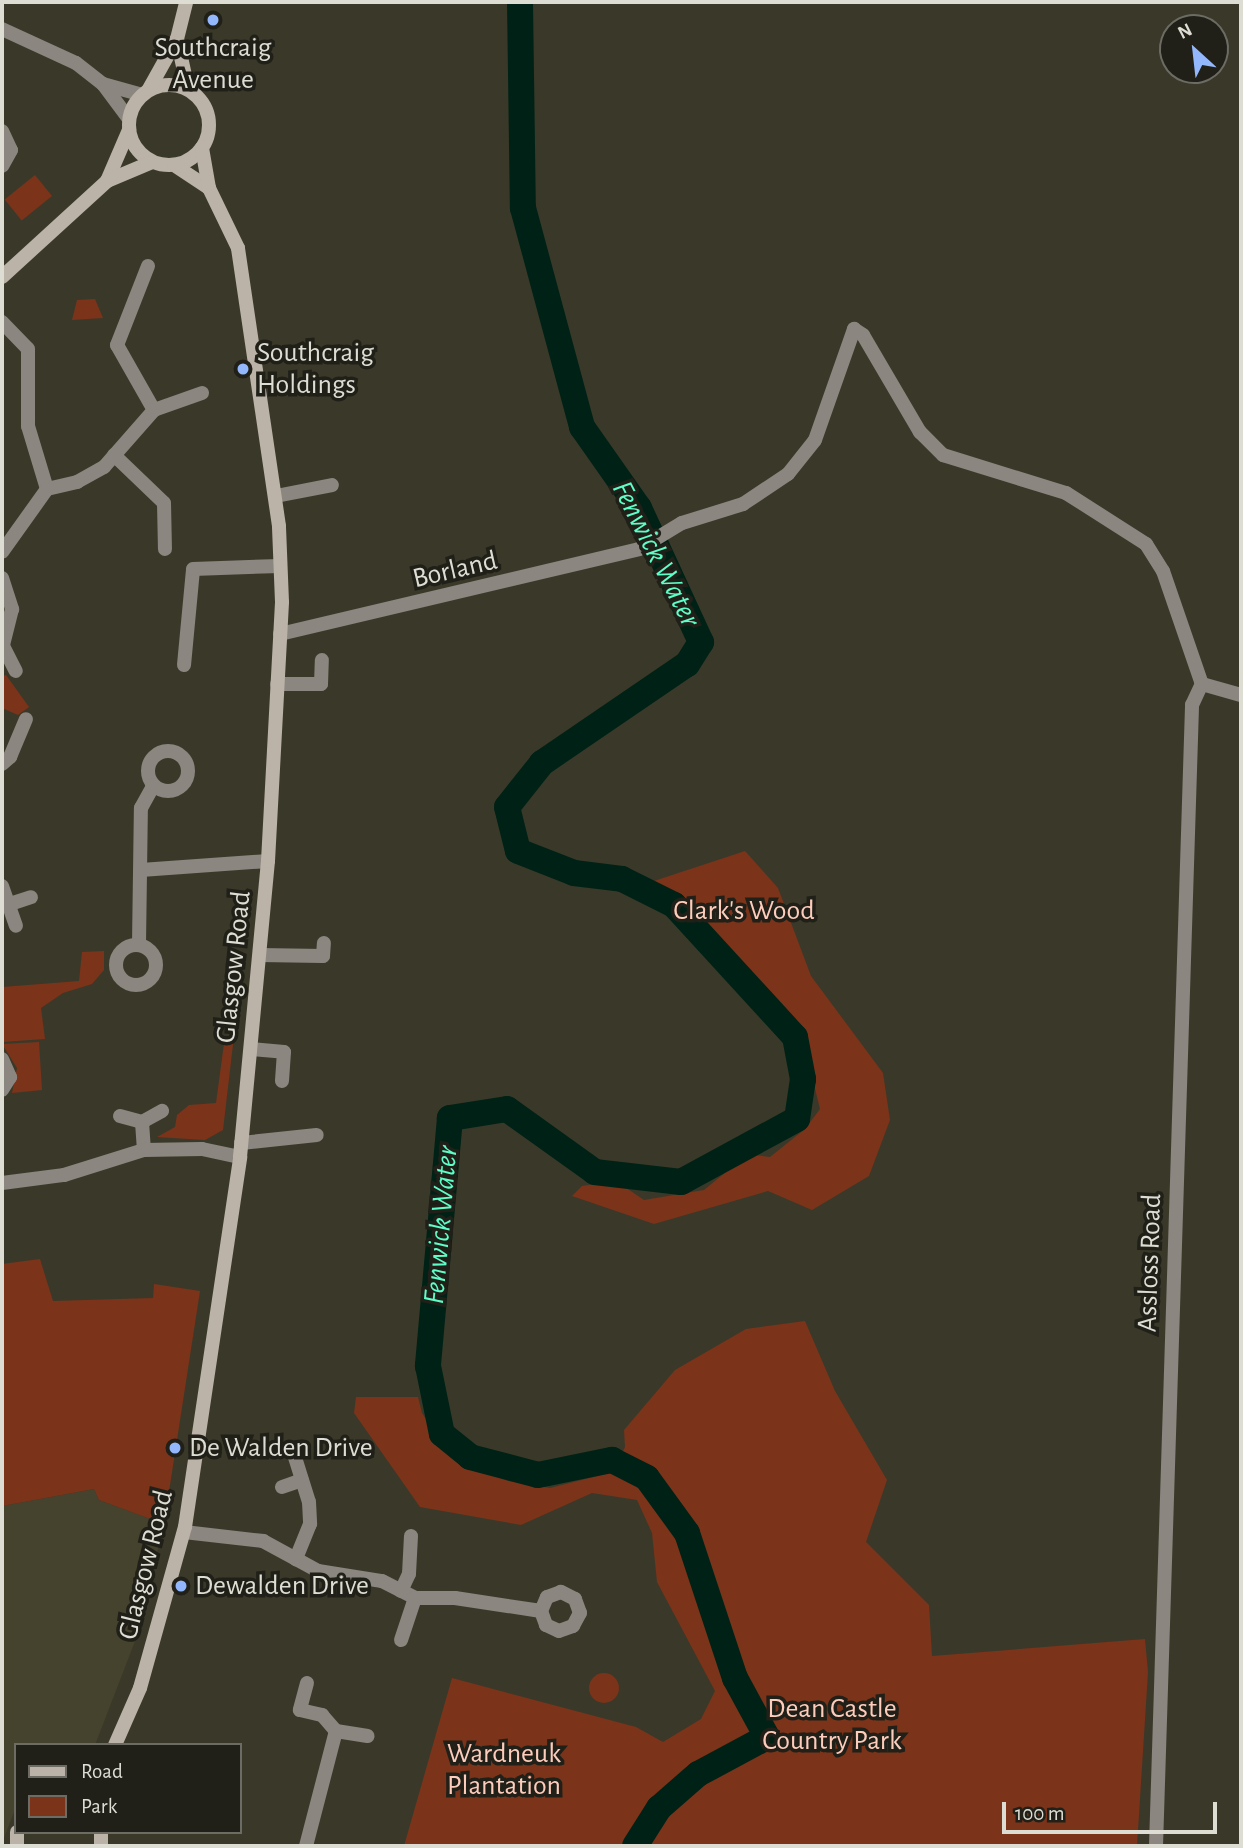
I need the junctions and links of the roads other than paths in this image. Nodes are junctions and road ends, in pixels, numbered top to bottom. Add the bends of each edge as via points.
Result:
1 (186, 2) edge
2 (2, 29) edge
3 (177, 39) junction
4 (103, 84) junction
5 (188, 89) junction
6 (146, 92) junction
7 (129, 125) junction
8 (2, 131) edge
9 (202, 148) junction
10 (152, 162) junction
11 (174, 165) junction
12 (2, 166) edge
13 (107, 181) junction
14 (209, 188) junction
15 (148, 266) dead end
16 (2, 277) edge
17 (2, 323) edge
18 (202, 393) dead end
19 (153, 410) junction
20 (114, 455) junction
21 (332, 485) dead end
22 (47, 489) junction
23 (276, 496) junction
24 (164, 549) dead end
25 (2, 552) edge
26 (280, 566) junction
27 (2, 578) edge
28 (280, 634) junction
29 (322, 660) dead end
30 (184, 665) dead end
31 (16, 671) dead end
32 (277, 684) junction
33 (1202, 684) junction
34 (1241, 695) edge
35 (26, 719) dead end
36 (2, 764) edge
37 (154, 785) dead end
38 (268, 861) junction
39 (141, 870) junction
40 (2, 886) edge
41 (31, 897) dead end
42 (9, 904) junction
43 (16, 926) dead end
44 (324, 943) dead end
45 (139, 944) dead end
46 (260, 955) junction
47 (251, 1049) junction
48 (2, 1059) edge
49 (282, 1081) dead end
50 (2, 1090) edge
51 (162, 1111) dead end
52 (120, 1116) dead end
53 (142, 1122) junction
54 (317, 1135) dead end
55 (144, 1150) junction
56 (241, 1150) junction
57 (2, 1183) edge
58 (293, 1451) dead end
59 (302, 1480) junction
60 (282, 1487) dead end
61 (184, 1532) junction
62 (411, 1536) dead end
63 (296, 1559) junction
64 (408, 1594) junction
65 (541, 1611) dead end
66 (401, 1640) dead end
67 (307, 1683) dead end
68 (336, 1731) junction
69 (368, 1736) dead end
70 (116, 1743) edge
71 (306, 1846) edge
72 (1156, 1846) edge

1 - 3 main road
2 - 4 street via 76,63
3 - 5 main road
3 - 6 main road
4 - 6 street
4 - 7 street
5 - 6 main road via 175,85
5 - 9 main road via 208,116
6 - 7 main road
7 - 10 main road via 134,145
7 - 13 main road
8 - 12 street via 11,150
9 - 11 main road
9 - 14 main road, Glasgow Road
10 - 11 main road
10 - 13 main road
11 - 14 main road
13 - 16 main road
14 - 23 main road, Glasgow Road via 238,248
15 - 19 street via 117,345
17 - 22 street via 28,349 28,426
18 - 19 street
19 - 20 street
20 - 22 street via 77,482
20 - 24 street via 164,503
21 - 23 street
22 - 25 street
23 - 26 main road, Glasgow Road
26 - 28 main road, Glasgow Road
26 - 30 street via 193,569
27 - 31 street via 12,609 4,646
28 - 32 main road, Glasgow Road
28 - 33 street, Borland via 639,549 682,523 743,504 788,474 815,440 854,329 863,335 925,439 943,455 1066,493 1146,544 1163,571
29 - 32 street via 321,684
32 - 38 main road, Glasgow Road
33 - 34 street
33 - 72 street, Assloss Road via 1192,705
35 - 36 street via 10,757
37 - 39 street via 141,808
38 - 39 street
38 - 46 main road, Glasgow Road
39 - 45 street
40 - 42 street
41 - 42 street
42 - 43 street
44 - 46 street via 323,956
46 - 47 main road, Glasgow Road
47 - 49 street via 284,1052
47 - 56 main road, Glasgow Road
48 - 50 street via 10,1077
51 - 53 street
52 - 53 street
53 - 55 street
54 - 56 street
55 - 56 street
55 - 57 street via 64,1175
56 - 61 main road, Glasgow Road
58 - 59 street
59 - 60 street
59 - 63 street via 310,1524
61 - 63 street via 262,1541
61 - 70 main road, Glasgow Road via 140,1688
62 - 64 street
63 - 64 street via 318,1571 370,1578
64 - 65 street
64 - 66 street
67 - 68 street via 300,1710 322,1715
68 - 69 street
68 - 71 street

